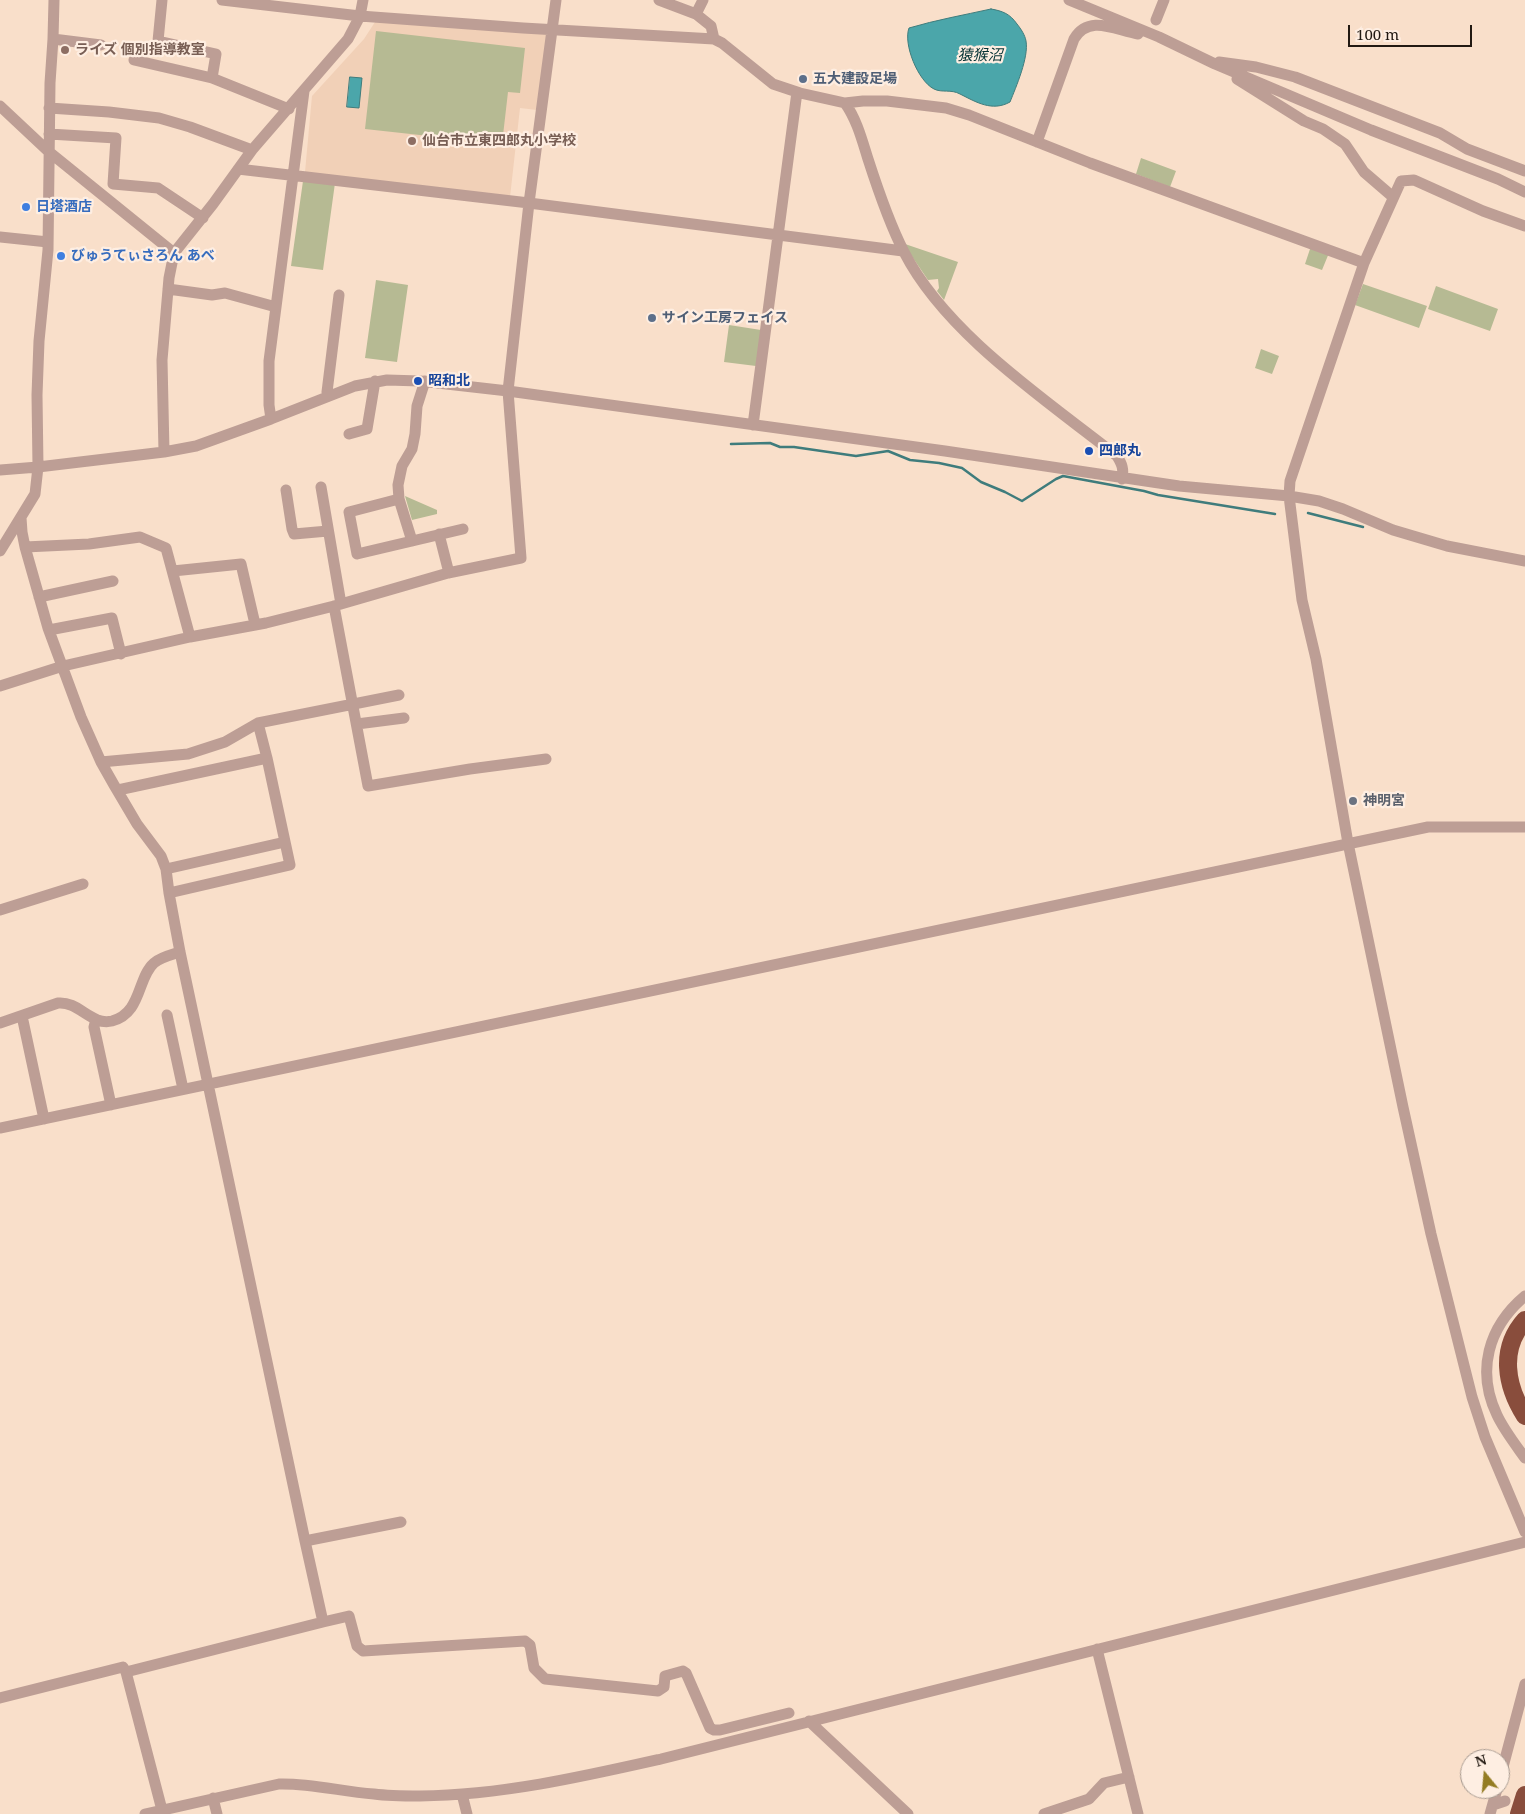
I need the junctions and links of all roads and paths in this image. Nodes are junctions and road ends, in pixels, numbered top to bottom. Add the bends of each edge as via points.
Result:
1 (54, 0) edge
2 (162, 0) edge
3 (222, 0) edge
4 (363, 0) edge
5 (556, 0) edge
6 (659, 0) edge
7 (703, 0) edge
8 (1069, 0) edge
9 (1164, 0) edge
10 (240, 1) edge
11 (282, 3) edge
12 (320, 6) edge
13 (696, 14) junction
14 (360, 16) junction
15 (1156, 20) dead end
16 (551, 30) junction
17 (1150, 33) junction
18 (53, 39) junction
19 (714, 39) junction
20 (101, 45) dead end
21 (134, 60) dead end
22 (1215, 64) junction
23 (212, 78) junction
24 (304, 91) junction
25 (797, 92) junction
26 (845, 103) junction
27 (0, 106) edge
28 (49, 108) junction
29 (288, 109) junction
30 (48, 134) junction
31 (1037, 142) junction
32 (252, 150) junction
33 (48, 151) junction
34 (238, 169) junction
35 (1525, 171) edge
36 (294, 175) junction
37 (1525, 192) edge
38 (1393, 196) junction
39 (529, 203) junction
40 (203, 218) junction
41 (1525, 226) edge
42 (777, 236) junction
43 (0, 238) edge
44 (48, 242) junction
45 (903, 250) junction
46 (174, 253) junction
47 (1364, 263) junction
48 (168, 289) junction
49 (339, 295) dead end
50 (276, 307) junction
51 (375, 381) junction
52 (425, 381) junction
53 (508, 391) junction
54 (328, 396) junction
55 (271, 419) junction
56 (753, 425) junction
57 (349, 434) dead end
58 (164, 452) junction
59 (38, 467) junction
60 (0, 470) edge
61 (1122, 479) junction
62 (321, 487) dead end
63 (286, 490) dead end
64 (1289, 496) junction
65 (399, 499) junction
66 (21, 518) junction
67 (463, 529) dead end
68 (328, 531) junction
69 (439, 534) junction
70 (412, 541) junction
71 (25, 547) junction
72 (0, 551) edge
73 (1525, 561) edge
74 (173, 571) junction
75 (449, 573) junction
76 (113, 581) dead end
77 (39, 597) junction
78 (337, 605) junction
79 (255, 624) junction
80 (49, 630) junction
81 (190, 637) junction
82 (121, 654) junction
83 (63, 666) junction
84 (0, 686) edge
85 (399, 695) dead end
86 (353, 703) junction
87 (404, 718) dead end
88 (258, 723) junction
89 (357, 724) junction
90 (267, 758) junction
91 (546, 759) dead end
92 (101, 762) junction
93 (118, 790) junction
94 (1525, 827) edge
95 (285, 842) junction
96 (1348, 843) junction
97 (166, 869) junction
98 (83, 884) dead end
99 (168, 893) junction
100 (0, 910) edge
101 (180, 952) junction
102 (167, 1015) dead end
103 (22, 1016) junction
104 (96, 1019) junction
105 (0, 1023) edge
106 (208, 1084) junction
107 (183, 1089) junction
108 (110, 1105) junction
109 (44, 1119) junction
110 (0, 1128) edge
111 (1525, 1296) edge
112 (1525, 1320) edge
113 (1525, 1335) edge
114 (1525, 1396) edge
115 (1525, 1416) edge
116 (1525, 1458) edge
117 (401, 1522) dead end
118 (1525, 1532) edge
119 (305, 1541) junction
120 (1525, 1542) edge
121 (323, 1622) junction
122 (1097, 1649) junction
123 (126, 1672) junction
124 (1525, 1684) edge
125 (0, 1698) edge
126 (789, 1713) dead end
127 (809, 1721) junction
128 (1508, 1749) edge
129 (1128, 1777) junction
130 (462, 1794) junction
131 (1525, 1795) edge
132 (213, 1798) junction
133 (1505, 1801) dead end
134 (1491, 1809) edge
135 (162, 1810) junction
136 (145, 1814) edge
137 (217, 1814) edge
138 (467, 1814) edge
139 (908, 1814) edge
140 (1044, 1814) edge
141 (1138, 1814) edge
142 (1519, 1814) edge

1 - 18 street
2 - 23 street via 158,41 216,54
3 - 10 street
4 - 14 street
5 - 16 street
6 - 13 street
7 - 13 street
8 - 17 street
9 - 15 street
10 - 11 street
11 - 12 street
12 - 14 street
13 - 19 street via 711,26
14 - 16 street
14 - 24 street via 348,39
16 - 19 street
16 - 39 street
17 - 22 street
17 - 31 street via 1148,36 1105,25 1084,27 1079,31
18 - 20 street
18 - 28 street
19 - 25 street via 773,84
21 - 23 street
22 - 35 street via 1236,63 1295,77 1440,133 1467,149
22 - 37 street
22 - 38 street via 1304,121 1336,137 1345,144 1364,172
23 - 29 street
24 - 29 street
24 - 36 street
25 - 26 street
25 - 42 street
26 - 31 street via 887,102 946,108
26 - 45 street
27 - 33 street
28 - 30 street
28 - 32 street via 159,118
29 - 32 street
30 - 33 street
30 - 40 street via 116,138 112,184 158,188
31 - 47 street
32 - 34 street
33 - 44 street
33 - 46 street
34 - 36 street
34 - 40 street
36 - 39 street
36 - 50 street
38 - 41 street via 1401,181 1414,180
38 - 47 street
39 - 42 street
39 - 53 street
40 - 46 street
42 - 45 street
42 - 56 street
43 - 44 street
44 - 59 street via 37,395
45 - 61 street via 926,288 967,333 1117,456 1123,470
46 - 48 street
47 - 64 street via 1290,481
48 - 50 street via 212,295 225,293
48 - 58 street via 162,360
49 - 54 street
50 - 55 street via 269,361
51 - 52 street
51 - 54 street
51 - 57 street via 367,429
52 - 53 street
52 - 65 street via 417,406 412,449 402,466
53 - 56 street
53 - 75 street via 521,558
54 - 55 street
55 - 58 street via 196,446
56 - 61 street
58 - 59 street
59 - 60 street
59 - 66 street via 35,494
61 - 64 street
62 - 68 street
63 - 68 street via 294,534
64 - 73 street via 1327,504 1438,544
64 - 96 street via 1302,600 1321,681
65 - 70 street
65 - 70 street via 349,512 357,554
66 - 71 street
66 - 72 street
67 - 69 street
68 - 78 street
69 - 70 street
69 - 75 street
71 - 74 street via 89,544 140,537 166,548
71 - 77 street
74 - 79 street via 240,564
74 - 81 street
75 - 78 street
76 - 77 street
77 - 80 street
78 - 79 street
78 - 86 street
79 - 81 street
80 - 82 street via 112,618
80 - 83 street
81 - 82 street
82 - 83 street
83 - 84 street
83 - 92 street
85 - 86 street
86 - 88 street
86 - 89 street
87 - 89 street
88 - 90 street
88 - 92 street via 225,742 188,754
89 - 91 street via 368,786
90 - 93 street
90 - 95 street
92 - 93 street
93 - 97 street
94 - 96 street via 1428,827
95 - 97 street
95 - 99 street via 290,865
96 - 106 street
96 - 118 street via 1406,1120 1472,1397 1485,1437
97 - 99 street
98 - 100 street
99 - 101 street
101 - 104 street via 154,963 131,1008 119,1018 111,1021
101 - 106 street
102 - 107 street
103 - 104 street via 66,1002
103 - 105 street
103 - 109 street
104 - 108 street via 94,1027
106 - 107 street
106 - 119 street
107 - 108 street
108 - 109 street
109 - 110 street
111 - 116 street via 1500,1323 1493,1337 1487,1367 1488,1386 1497,1415
112 - 115 highway via 1512,1342 1508,1368 1512,1391
113 - 114 highway via 1519,1349 1517,1371
117 - 119 street
119 - 121 street
120 - 122 street
121 - 123 street
121 - 126 street via 349,1616 357,1646 363,1650 525,1641 530,1645 534,1668 545,1679 658,1692 664,1688 665,1676 683,1671 710,1728 714,1730
122 - 127 street
122 - 129 street
123 - 125 street via 123,1667
123 - 135 street
124 - 128 street
127 - 130 street via 588,1775
127 - 139 street
129 - 140 street via 1104,1783 1089,1799
129 - 141 street
130 - 132 street via 374,1794 280,1784
130 - 138 street
131 - 142 highway
132 - 135 street
132 - 137 street
133 - 134 street
135 - 136 street

